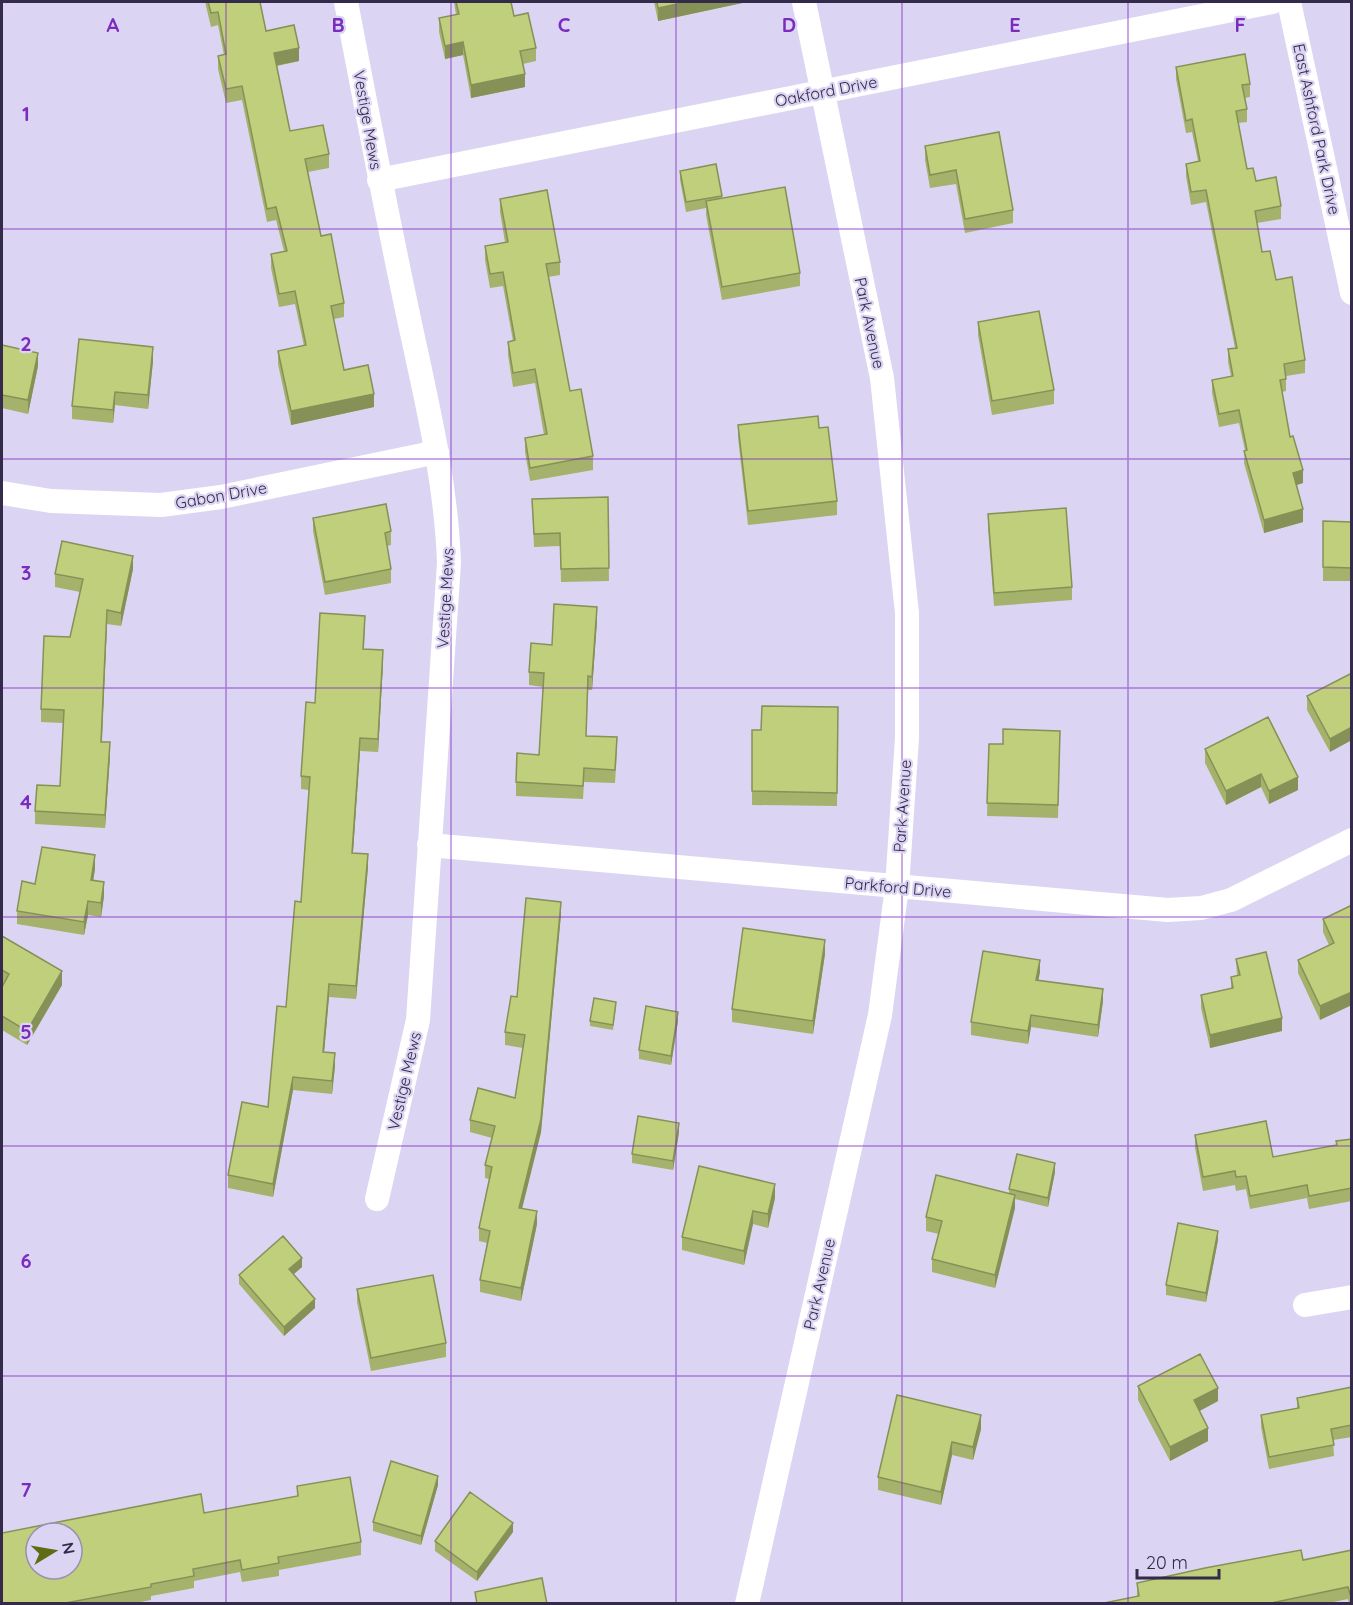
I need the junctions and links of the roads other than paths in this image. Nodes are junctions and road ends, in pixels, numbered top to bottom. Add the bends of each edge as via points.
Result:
1 (346, 2) edge
2 (804, 2) edge
3 (1272, 2) edge
4 (1289, 2) edge
5 (822, 92) junction
6 (379, 180) junction
7 (1352, 292) edge
8 (437, 452) junction
9 (2, 493) edge
10 (1352, 840) edge
11 (429, 844) junction
12 (897, 886) junction
13 (377, 1199) dead end
14 (1352, 1298) edge
15 (1305, 1305) dead end
16 (747, 1604) edge

1 - 6 street, Vestige Mews
2 - 5 street, Park Avenue
3 - 5 street, Oakford Drive
4 - 7 street, East Ashford Park Drive
5 - 6 street, Oakford Drive
5 - 12 street, Park Avenue via 882,378 896,495 907,613 907,716
6 - 8 street, Vestige Mews
8 - 9 street, Gabon Drive via 221,497 161,505 51,501
8 - 11 street, Vestige Mews via 447,511 449,563
10 - 12 street, Parkford Drive via 1231,900 1201,908 1168,910
11 - 12 street, Parkford Drive
11 - 13 street, Vestige Mews via 418,1020
12 - 16 street, Park Avenue via 880,1015
14 - 15 street

